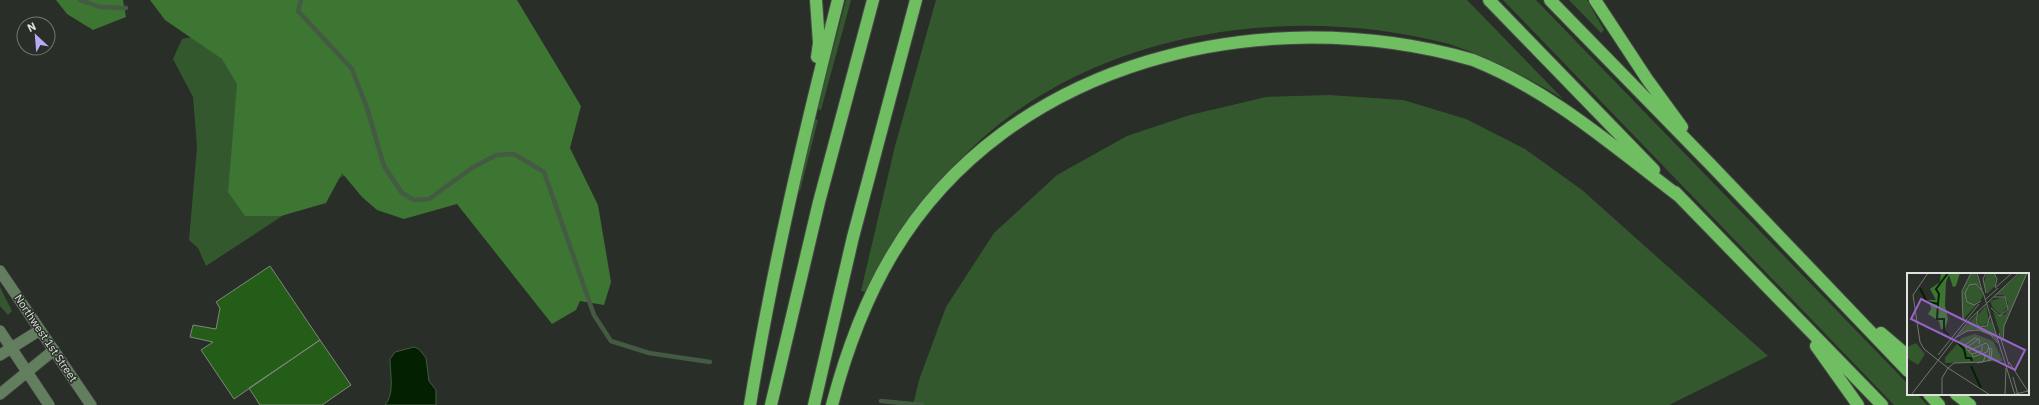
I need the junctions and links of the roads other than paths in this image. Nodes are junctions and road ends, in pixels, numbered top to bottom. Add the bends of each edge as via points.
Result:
1 (816, 0) edge
2 (838, 0) edge
3 (873, 0) edge
4 (916, 0) edge
5 (1489, 0) edge
6 (1550, 0) edge
7 (1595, 0) edge
8 (1294, 27) dead end
9 (1172, 44) dead end
10 (810, 108) junction
11 (1711, 165) junction
12 (1680, 197) junction
13 (0, 271) edge
14 (1838, 297) junction
15 (1792, 312) junction
16 (40, 330) junction
17 (0, 331) edge
18 (11, 348) junction
19 (54, 350) junction
20 (0, 355) edge
21 (1907, 355) edge
22 (1907, 370) edge
23 (27, 372) junction
24 (0, 394) edge
25 (1930, 395) edge
26 (1957, 395) edge
27 (49, 405) edge
28 (91, 405) edge
29 (750, 405) edge
30 (771, 405) edge
31 (814, 405) edge
32 (832, 405) edge
33 (1858, 405) edge
34 (1882, 405) edge
35 (1939, 405) edge
36 (1970, 405) edge

1 - 10 highway via 819,43
2 - 10 highway
3 - 30 highway via 819,202
4 - 31 highway via 855,232
5 - 12 highway
6 - 11 highway
7 - 11 highway via 1643,74
8 - 12 highway via 1357,30 1396,37 1478,62 1543,95 1581,120
9 - 32 highway via 1113,64 1028,110 997,134 944,185 915,220 874,287 842,366
10 - 29 highway via 778,256
11 - 14 highway
12 - 15 highway
13 - 16 main road, Northwest 1st Street
14 - 21 highway
14 - 22 highway
15 - 33 highway
15 - 34 highway
16 - 18 main road
16 - 19 main road, Northwest 1st Street
17 - 18 main road
18 - 20 main road
18 - 23 main road
19 - 23 main road
19 - 28 main road, Northwest 1st Street
23 - 24 main road
23 - 27 main road
25 - 35 highway
26 - 36 highway

